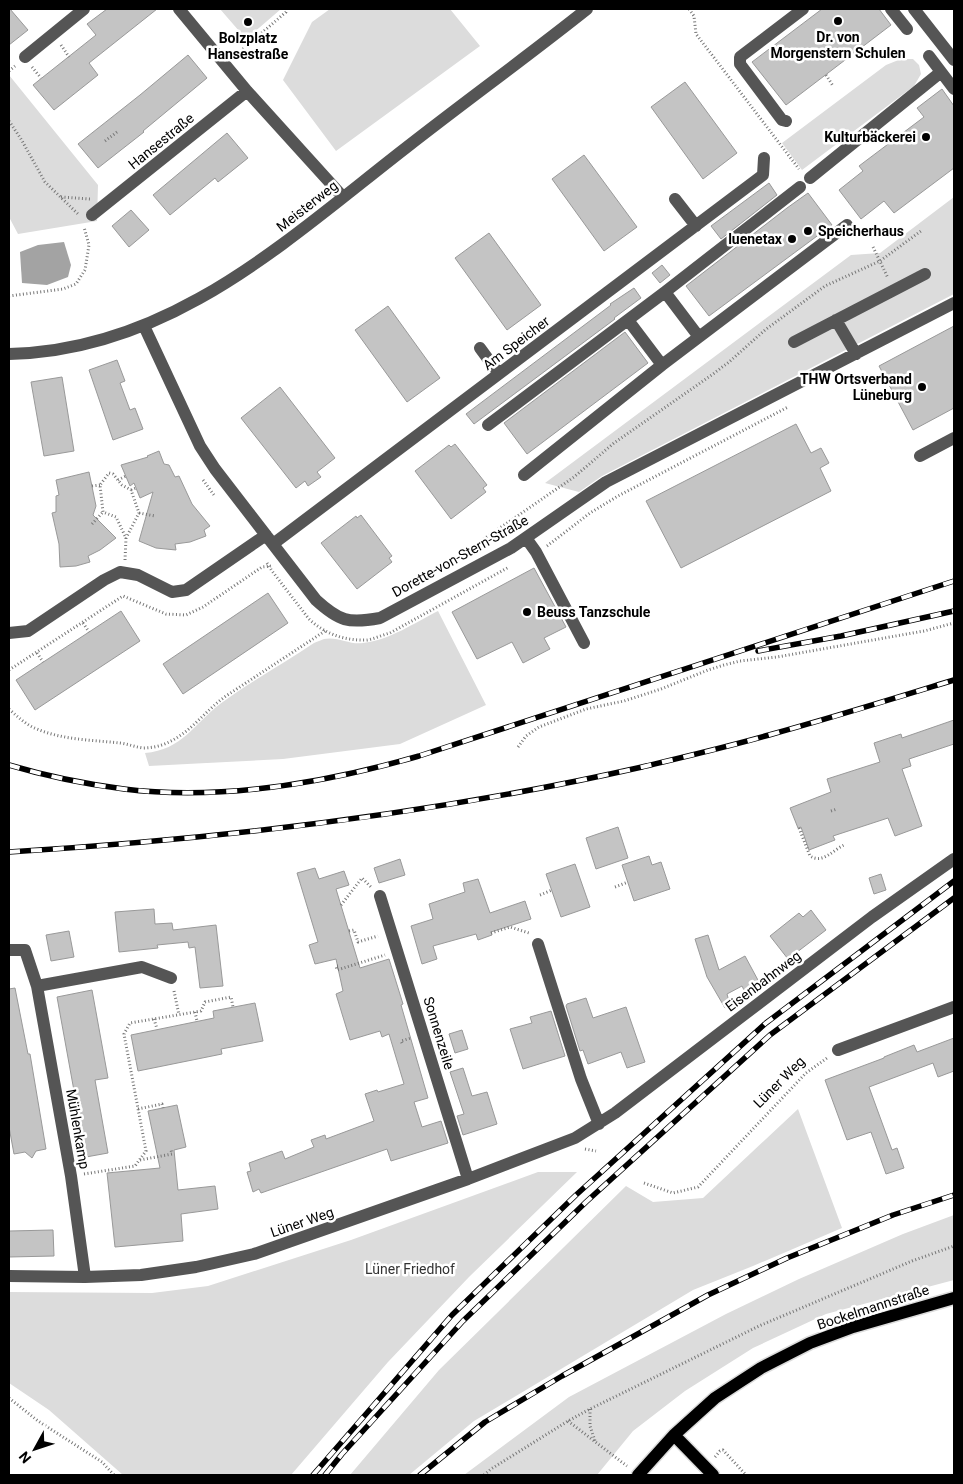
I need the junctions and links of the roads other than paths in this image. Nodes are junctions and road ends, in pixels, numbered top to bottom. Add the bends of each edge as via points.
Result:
1 (84, 9) edge
2 (179, 9) edge
3 (587, 9) edge
4 (803, 9) edge
5 (891, 9) edge
6 (914, 9) edge
7 (907, 29) dead end
8 (25, 56) dead end
9 (929, 56) dead end
10 (954, 60) edge
11 (941, 72) junction
12 (954, 89) edge
13 (247, 91) junction
14 (786, 121) dead end
15 (764, 158) dead end
16 (810, 178) road end
17 (800, 187) dead end
18 (343, 197) junction
19 (675, 199) dead end
20 (87, 219) road end
21 (846, 225) dead end
22 (696, 226) junction
23 (925, 274) dead end
24 (665, 292) junction
25 (954, 303) edge
26 (628, 320) junction
27 (836, 320) junction
28 (144, 326) junction
29 (699, 337) junction
30 (794, 342) dead end
31 (480, 348) dead end
32 (9, 354) edge
33 (856, 354) junction
34 (662, 365) junction
35 (499, 374) junction
36 (488, 425) dead end
37 (954, 438) edge
38 (920, 456) dead end
39 (524, 476) dead end
40 (526, 538) junction
41 (269, 540) junction
42 (9, 633) edge
43 (584, 643) dead end
44 (954, 859) edge
45 (380, 896) road end
46 (536, 939) road end
47 (9, 950) edge
48 (172, 978) road end
49 (37, 986) junction
50 (954, 1007) edge
51 (838, 1050) road end
52 (595, 1126) junction
53 (468, 1179) junction
54 (9, 1276) edge
55 (86, 1277) junction
56 (954, 1298) edge
57 (674, 1434) junction
58 (638, 1475) edge
59 (713, 1475) edge

1 - 8 street
2 - 13 street
3 - 18 street, Meisterweg
4 - 14 street via 740,57 740,64
5 - 7 street
6 - 10 street
9 - 11 street
11 - 12 street
11 - 16 street
13 - 18 street
13 - 20 street, Hansestraße
15 - 22 street, Am Speicher via 763,175
17 - 24 street
18 - 28 street, Meisterweg via 237,276 196,301
19 - 22 street
21 - 29 street
22 - 35 street, Am Speicher
23 - 27 street
24 - 26 street
24 - 29 street
25 - 33 street, Dorette-von-Stern-Straße
26 - 34 street
26 - 36 street
27 - 30 street
27 - 33 street
28 - 32 street, Meisterweg via 75,348
28 - 41 street via 200,446
29 - 34 street
31 - 35 street
33 - 40 street, Dorette-von-Stern-Straße via 606,482
34 - 39 street
35 - 41 street, Am Speicher
37 - 38 street
40 - 41 street, Dorette-von-Stern-Straße via 380,618 362,622 330,614
40 - 43 street
41 - 42 street, Am Speicher via 254,544 186,590 172,592 138,575 120,572 28,631
44 - 52 street, Eisenbahnweg via 865,922
45 - 53 street, Sonnenzeile
46 - 52 street
47 - 49 street, Mühlenkamp via 25,950
48 - 49 street via 142,967
49 - 55 street, Mühlenkamp
50 - 51 street
52 - 53 street, Lüner Weg via 575,1138
53 - 55 street, Lüner Weg via 254,1254 140,1275
54 - 55 street, Lüner Weg
56 - 57 main road, Bockelmannstraße via 810,1343 761,1368 715,1398
57 - 58 main road, Bockelmannstraße
57 - 59 main road

